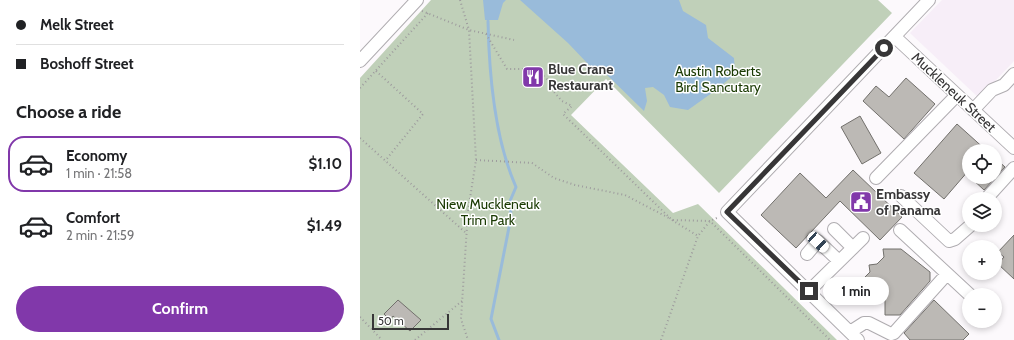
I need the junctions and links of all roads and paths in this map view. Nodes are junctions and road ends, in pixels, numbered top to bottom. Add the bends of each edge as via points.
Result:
1 (460, 0) edge
2 (929, 0) edge
3 (419, 5) edge
4 (428, 13) junction
5 (469, 30) junction
6 (486, 34) junction
7 (895, 36) junction
8 (514, 40) dead end
9 (360, 61) edge
10 (376, 70) junction
11 (1014, 74) edge
12 (360, 88) edge
13 (957, 95) junction
14 (973, 110) junction
15 (360, 138) edge
16 (1014, 148) edge
17 (476, 160) junction
18 (385, 161) junction
19 (1014, 168) edge
20 (876, 178) dead end
21 (992, 192) edge
22 (901, 196) dead end
23 (727, 212) junction
24 (672, 220) junction
25 (710, 221) junction
26 (834, 229) dead end
27 (900, 230) dead end
28 (962, 232) edge
29 (467, 234) junction
30 (698, 236) junction
31 (863, 238) dead end
32 (853, 248) junction
33 (807, 254) dead end
34 (839, 261) junction
35 (947, 274) junction
36 (962, 288) edge
37 (809, 291) junction
38 (462, 300) junction
39 (360, 317) edge
40 (854, 336) edge
41 (382, 340) edge
42 (415, 340) edge
43 (468, 340) edge
44 (661, 340) edge
45 (830, 340) edge

1 - 5 path
2 - 7 street
3 - 4 path
3 - 9 street
4 - 5 path
4 - 10 path
5 - 6 path
5 - 17 path
6 - 8 path
6 - 24 path via 507,69 536,69 544,75 554,92 572,106 563,114
7 - 13 street, Muckleneuk Street
7 - 23 street
10 - 12 path
10 - 18 path via 423,114
11 - 14 street via 1004,85 992,90
13 - 14 street, Muckleneuk Street
13 - 20 street
14 - 16 street, Muckleneuk Street
15 - 18 path
17 - 24 path via 532,163 554,178 625,195
17 - 29 path
18 - 29 path
19 - 21 street
22 - 28 street via 949,241
23 - 25 path
23 - 37 street
24 - 25 path
24 - 30 path
25 - 30 path
25 - 45 path
26 - 32 street
27 - 35 street
29 - 38 path
30 - 44 path
31 - 32 street
32 - 34 street
33 - 34 street via 818,242
34 - 37 street
35 - 36 street
35 - 40 street via 894,333 864,323
37 - 40 street
38 - 42 path
38 - 43 path via 461,319
39 - 41 path

